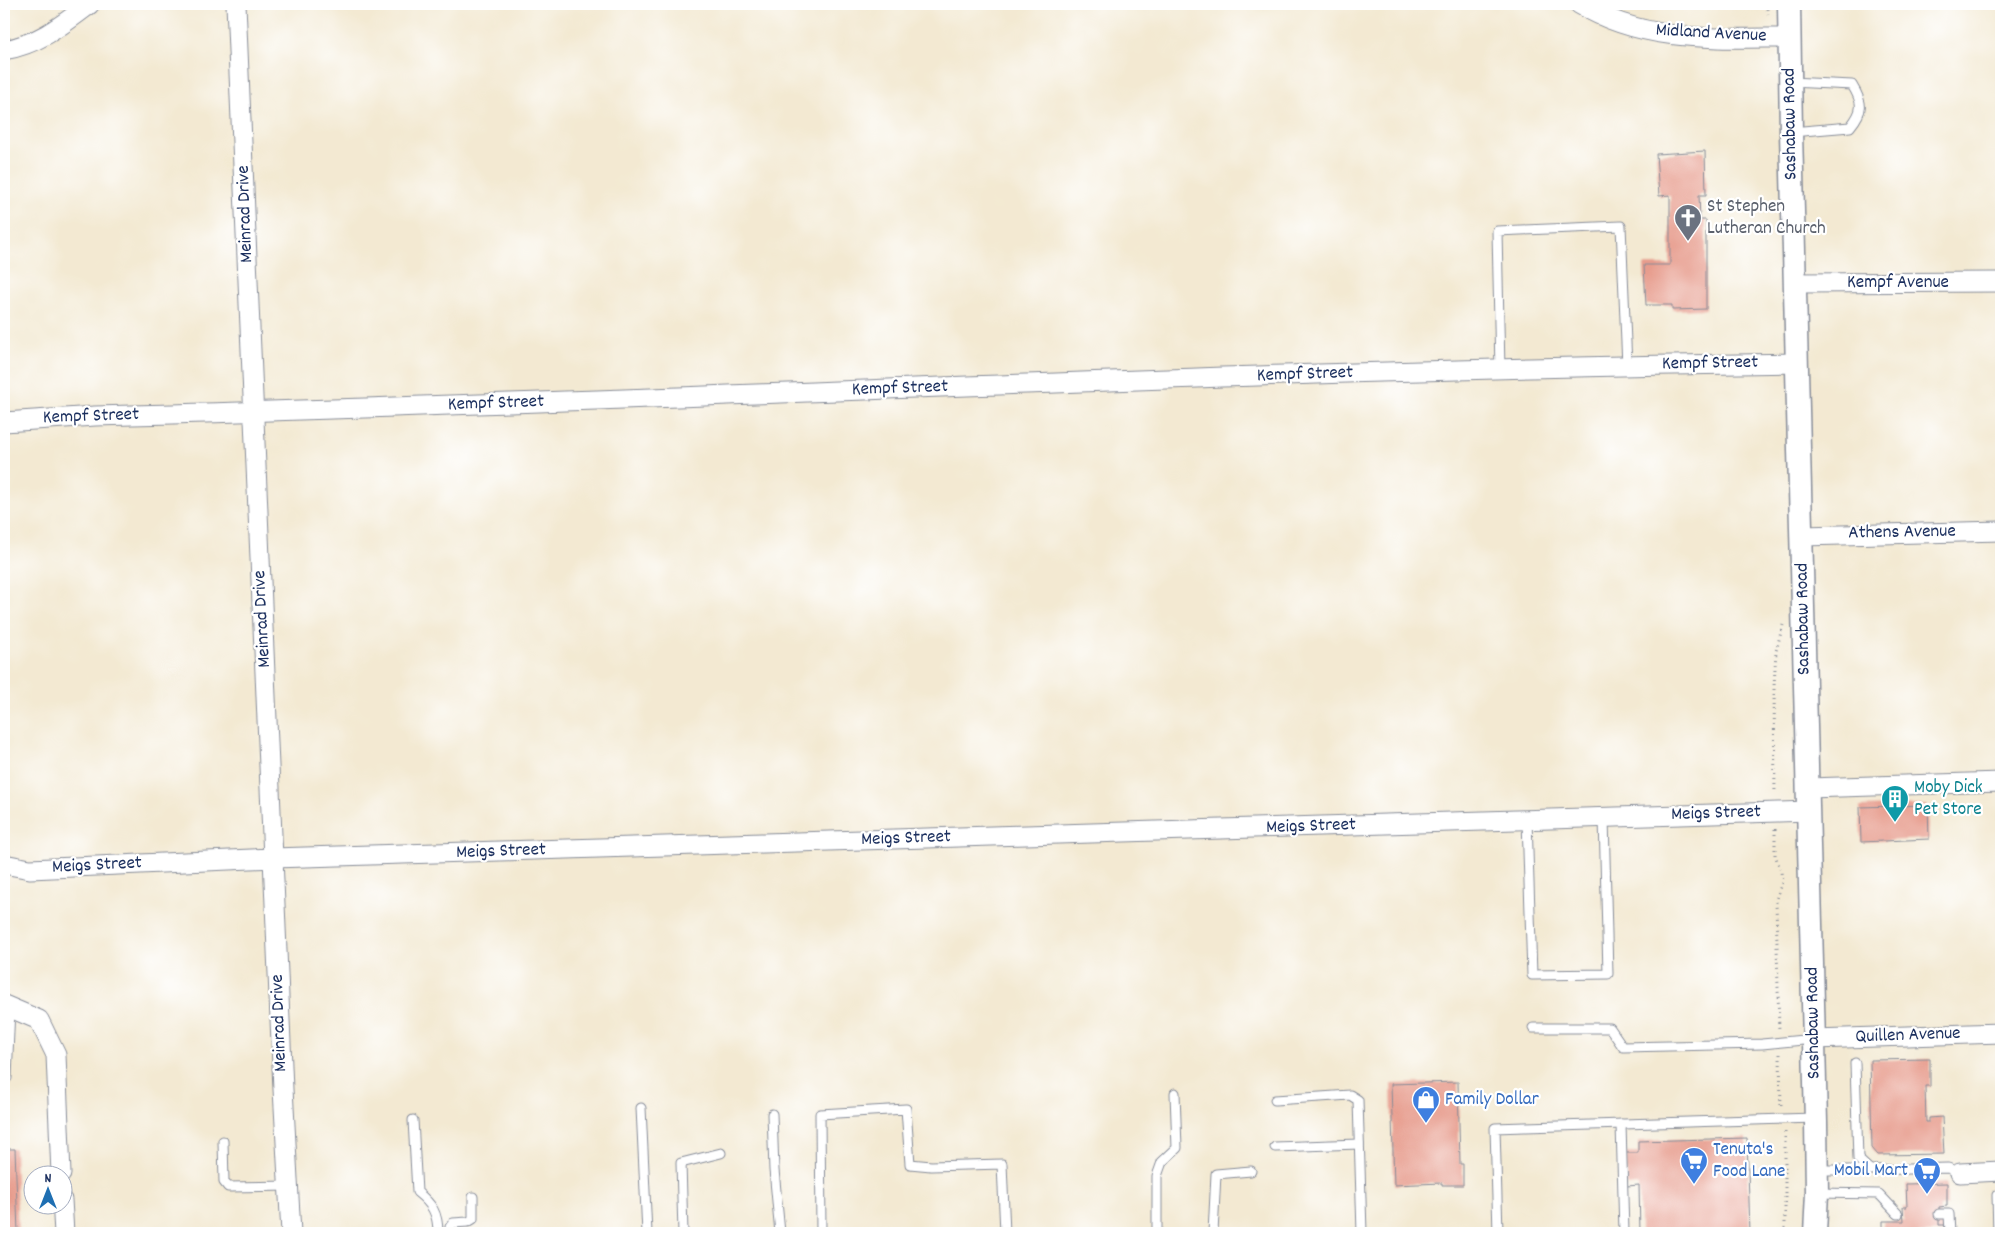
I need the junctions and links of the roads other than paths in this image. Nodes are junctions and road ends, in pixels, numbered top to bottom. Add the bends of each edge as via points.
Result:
1 (90, 4) edge
2 (236, 4) edge
3 (1579, 4) edge
4 (1789, 4) edge
5 (1779, 38) junction
6 (4, 50) edge
7 (1790, 82) junction
8 (1791, 132) junction
9 (2001, 282) edge
10 (1795, 283) junction
11 (1797, 363) junction
12 (1627, 366) junction
13 (1500, 370) junction
14 (253, 412) junction
15 (4, 422) edge
16 (2001, 531) edge
17 (1802, 536) junction
18 (2001, 782) edge
19 (1808, 788) junction
20 (1809, 812) junction
21 (1604, 818) junction
22 (1527, 820) junction
23 (274, 858) junction
24 (4, 864) edge
25 (7, 1007) edge
26 (1533, 1028) dead end
27 (2001, 1033) edge
28 (1814, 1039) junction
29 (1855, 1063) dead end
30 (4, 1078) edge
31 (1175, 1093) dead end
32 (1275, 1100) dead end
33 (641, 1108) dead end
34 (772, 1114) dead end
35 (1816, 1118) junction
36 (413, 1120) dead end
37 (1621, 1124) junction
38 (223, 1140) dead end
39 (1359, 1144) junction
40 (1275, 1147) dead end
41 (721, 1153) dead end
42 (61, 1164) edge
43 (1817, 1170) junction
44 (1870, 1170) junction
45 (2001, 1171) edge
46 (1251, 1172) dead end
47 (1960, 1173) joint
48 (288, 1186) junction
49 (1817, 1193) junction
50 (1997, 1195) dead end
51 (473, 1197) dead end
52 (63, 1214) edge
53 (1939, 1214) dead end
54 (1900, 1216) dead end
55 (64, 1233) edge
56 (291, 1233) edge
57 (438, 1233) edge
58 (450, 1233) edge
59 (648, 1233) edge
60 (684, 1233) edge
61 (780, 1233) edge
62 (821, 1233) edge
63 (1005, 1233) edge
64 (1158, 1233) edge
65 (1213, 1233) edge
66 (1362, 1233) edge
67 (1498, 1233) edge
68 (1624, 1233) edge
69 (1815, 1233) edge
70 (1950, 1233) edge
71 (1998, 1233) edge

1 - 6 street via 51,33
2 - 14 street, Meinrad Drive
3 - 5 street, Midland Avenue via 1598,15 1674,36
4 - 5 street, Sashabaw Road
5 - 7 street, Sashabaw Road
7 - 8 street, Sashabaw Road
7 - 8 lane via 1852,85 1861,99 1858,117 1850,127
8 - 10 street, Sashabaw Road
9 - 10 street, Kempf Avenue
10 - 11 street, Sashabaw Road
11 - 12 street, Kempf Street
11 - 17 street, Sashabaw Road
12 - 13 street, Kempf Street
12 - 13 lane via 1620,226 1497,231
13 - 14 street, Kempf Street
14 - 15 street, Kempf Street
14 - 23 street, Meinrad Drive
16 - 17 street, Athens Avenue
17 - 19 street, Sashabaw Road
18 - 19 street
19 - 20 street, Sashabaw Road
20 - 21 street, Meigs Street
20 - 28 street, Sashabaw Road
21 - 22 street, Meigs Street
21 - 22 lane via 1608,974 1532,975
22 - 23 street, Meigs Street
23 - 24 street, Meigs Street via 30,869
23 - 48 street, Meinrad Drive
25 - 30 lane via 7,1078
25 - 42 street via 39,1020 56,1055
26 - 28 lane via 1610,1028 1623,1047
27 - 28 street, Quillen Avenue
28 - 35 street, Sashabaw Road
29 - 44 lane via 1858,1159
31 - 64 lane via 1177,1148 1162,1162 1156,1176
32 - 39 lane via 1350,1095 1358,1100
33 - 59 lane
34 - 61 lane
35 - 37 lane
35 - 43 street, Sashabaw Road
36 - 57 lane via 417,1192 429,1202 438,1220
37 - 67 lane via 1495,1128
37 - 68 lane
38 - 48 lane via 224,1182 228,1187
39 - 40 lane
39 - 66 lane
41 - 60 lane via 681,1163
43 - 44 lane
43 - 49 street, Sashabaw Road
44 - 47 lane via 1948,1168
45 - 47 street
46 - 65 lane via 1216,1174
48 - 56 street, Meinrad Drive
49 - 54 lane via 1879,1194
49 - 69 street, Sashabaw Road
50 - 71 lane
51 - 58 lane via 473,1219 453,1223
52 - 55 street
53 - 70 lane via 1949,1214
62 - 63 lane via 820,1114 906,1109 910,1164 1002,1164

